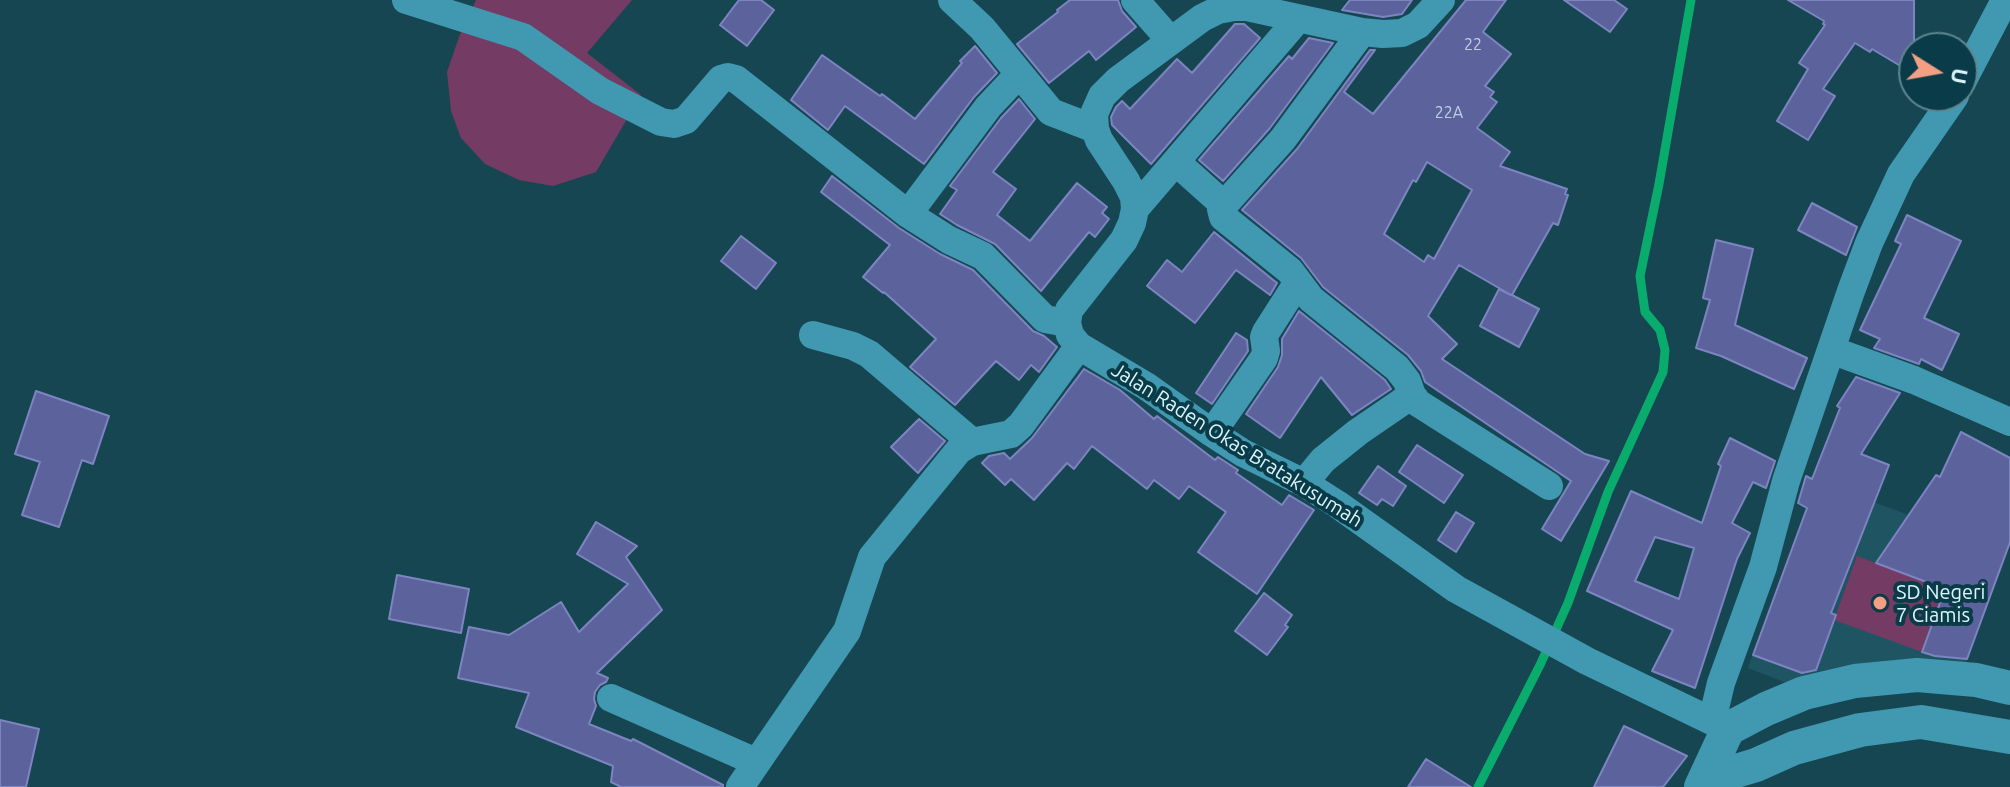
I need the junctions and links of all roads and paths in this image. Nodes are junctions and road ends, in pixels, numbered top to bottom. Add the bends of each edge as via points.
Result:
1 (406, 0) edge
2 (952, 0) edge
3 (1135, 0) edge
4 (1441, 0) edge
5 (2005, 0) edge
6 (1236, 3) edge
7 (1298, 19) junction
8 (1362, 32) junction
9 (1171, 41) junction
10 (1978, 51) edge
11 (1019, 74) junction
12 (1944, 112) edge
13 (1095, 129) junction
14 (1176, 162) junction
15 (1224, 205) junction
16 (1135, 209) junction
17 (908, 214) junction
18 (1298, 282) junction
19 (1073, 334) junction
20 (813, 335) dead end
21 (1831, 350) junction
22 (1412, 395) junction
23 (2010, 422) edge
24 (1212, 433) junction
25 (972, 442) junction
26 (1304, 483) junction
27 (1549, 486) dead end
28 (1917, 675) junction
29 (2010, 688) edge
30 (611, 698) dead end
31 (1921, 722) junction
32 (1720, 725) junction
33 (2010, 737) edge
34 (756, 762) junction
35 (1704, 784) edge
36 (740, 787) edge

1 - 17 street, Jalan Raden Okas Bratakusumah via 523,37 600,91 661,122 686,120 721,79 736,79
2 - 11 street
3 - 9 street
4 - 8 street via 1418,25 1402,33
5 - 10 street
6 - 7 street
6 - 9 street via 1202,18
7 - 8 street
7 - 14 street
8 - 15 street via 1283,139
9 - 13 street via 1102,96 1094,114
11 - 13 street via 1051,112
11 - 17 street
12 - 21 street via 1901,174 1869,243
13 - 16 street via 1134,197
14 - 15 street
14 - 16 street
15 - 18 street via 1223,217
16 - 19 street via 1124,240 1069,310
17 - 19 street, Jalan Raden Okas Bratakusumah via 983,256 1045,319
18 - 22 street via 1311,299 1397,368
18 - 24 street via 1266,332 1264,358
19 - 24 street, Jalan Raden Okas Bratakusumah
19 - 25 street via 1021,425 1011,434
20 - 25 street via 869,354
21 - 23 street
21 - 32 street via 1721,683
22 - 26 street via 1323,460
22 - 27 street
24 - 26 street, Jalan Raden Okas Bratakusumah
25 - 34 street via 959,450 872,557 847,631
26 - 32 street, Jalan Raden Okas Bratakusumah via 1456,589 1587,661
28 - 29 street
28 - 31 street
28 - 32 street via 1804,693
30 - 34 street
31 - 33 street
31 - 35 street via 1860,730 1794,748
32 - 35 street
34 - 36 street

